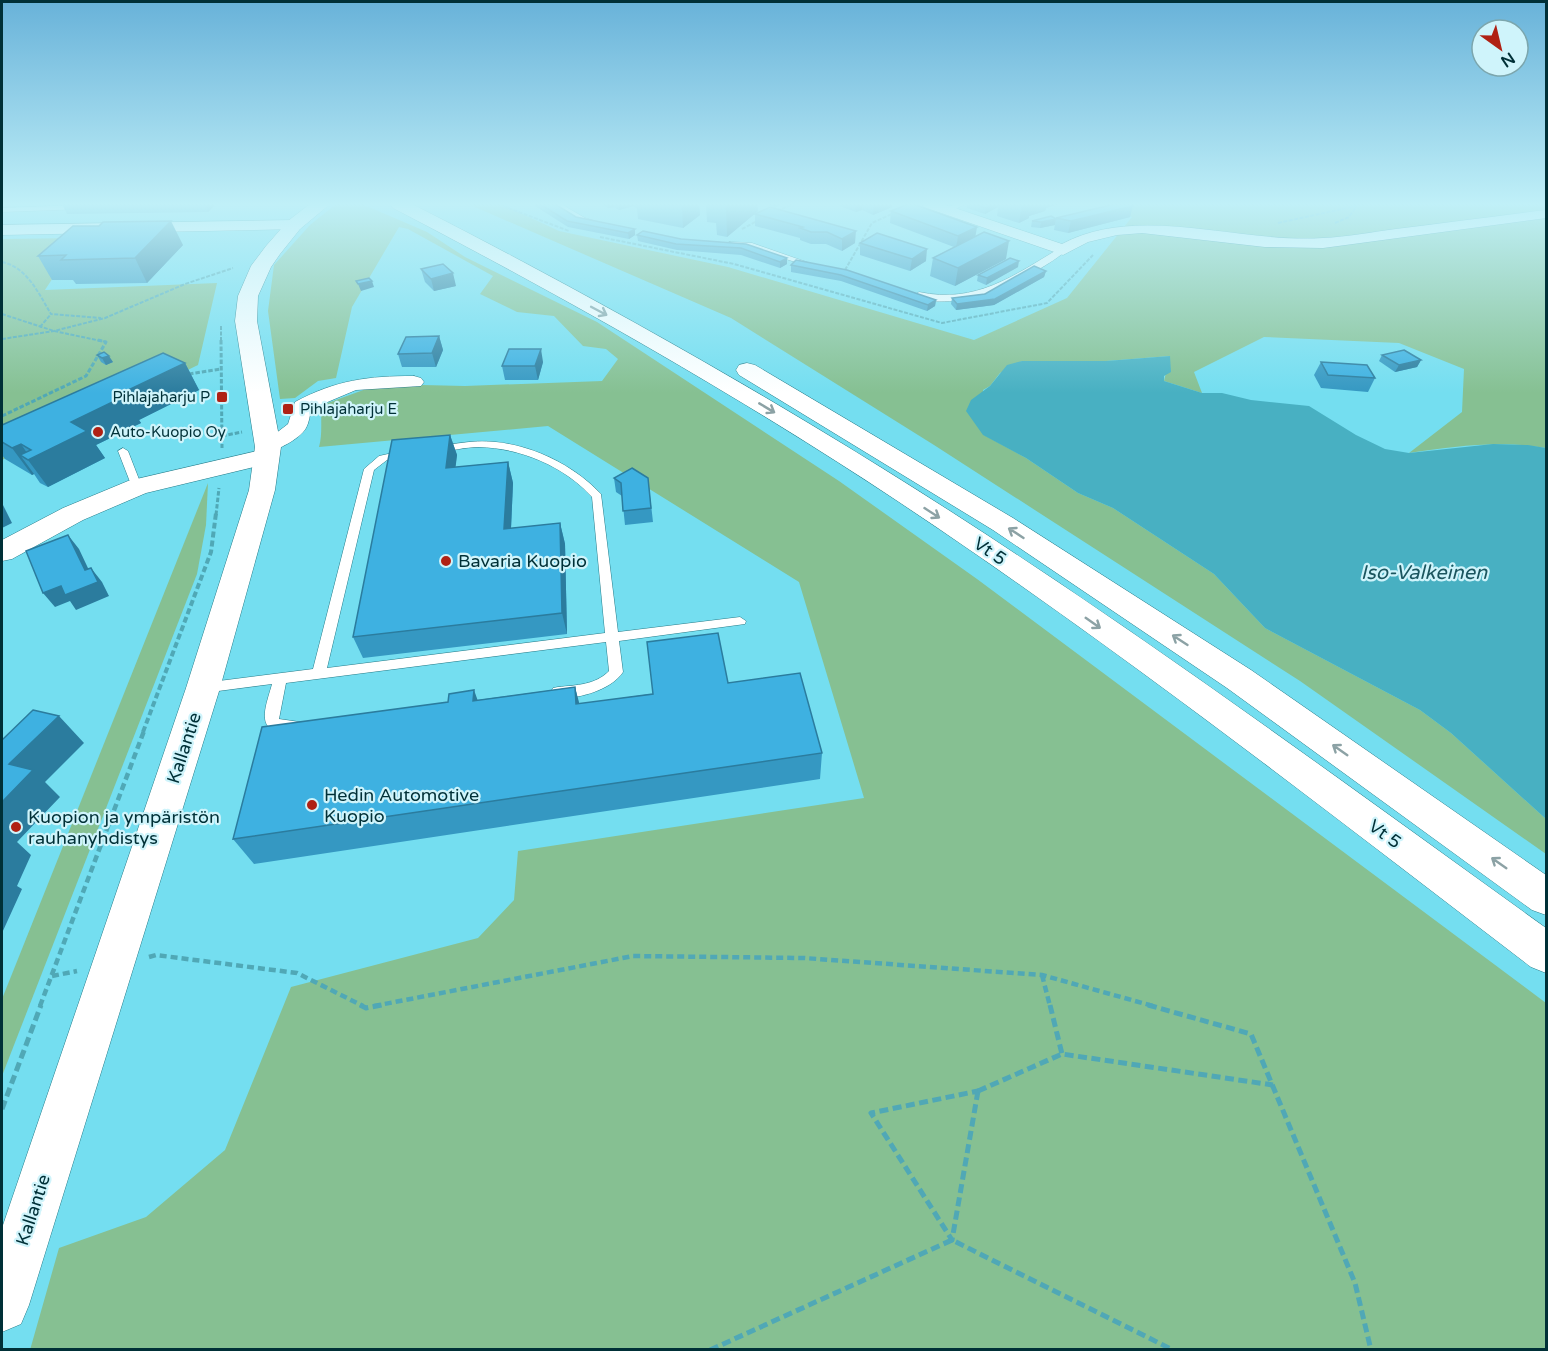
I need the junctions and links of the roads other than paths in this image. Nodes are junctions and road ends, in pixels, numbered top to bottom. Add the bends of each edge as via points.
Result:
1 (261, 267) edge
2 (516, 267) edge
3 (556, 267) edge
4 (824, 267) edge
5 (1032, 267) edge
6 (845, 270) edge
7 (912, 292) edge
8 (414, 382) dead end
9 (123, 451) dead end
10 (267, 452) junction
11 (137, 488) junction
12 (2, 552) edge
13 (740, 621) dead end
14 (613, 637) junction
15 (319, 674) junction
16 (280, 679) junction
17 (203, 688) junction
18 (546, 694) edge
19 (311, 724) edge
20 (1546, 897) edge
21 (1546, 953) edge
22 (2, 1305) edge

1 - 10 main road, Kallantie via 249,296 246,321
2 -> 21 main road, Vt 5 via 650,339 779,416 975,541 1206,701
20 -> 3 main road, Vt 5 via 1239,679 1003,524 803,402
4 - 6 lane
5 - 7 lane via 978,296 934,300
8 - 10 street via 353,384 329,392 302,406 297,427
9 - 11 lane
10 - 11 main road
10 - 17 main road, Kallantie via 262,490
11 - 12 main road via 73,514
13 - 14 lane
14 - 15 lane
14 - 15 lane via 597,496 589,485 561,466 507,447 479,444 420,451 383,458 369,469
14 - 18 lane via 616,672 610,679 592,688
15 - 16 lane
16 - 17 lane
16 - 19 lane via 273,722 287,727
17 - 22 main road, Kallantie

